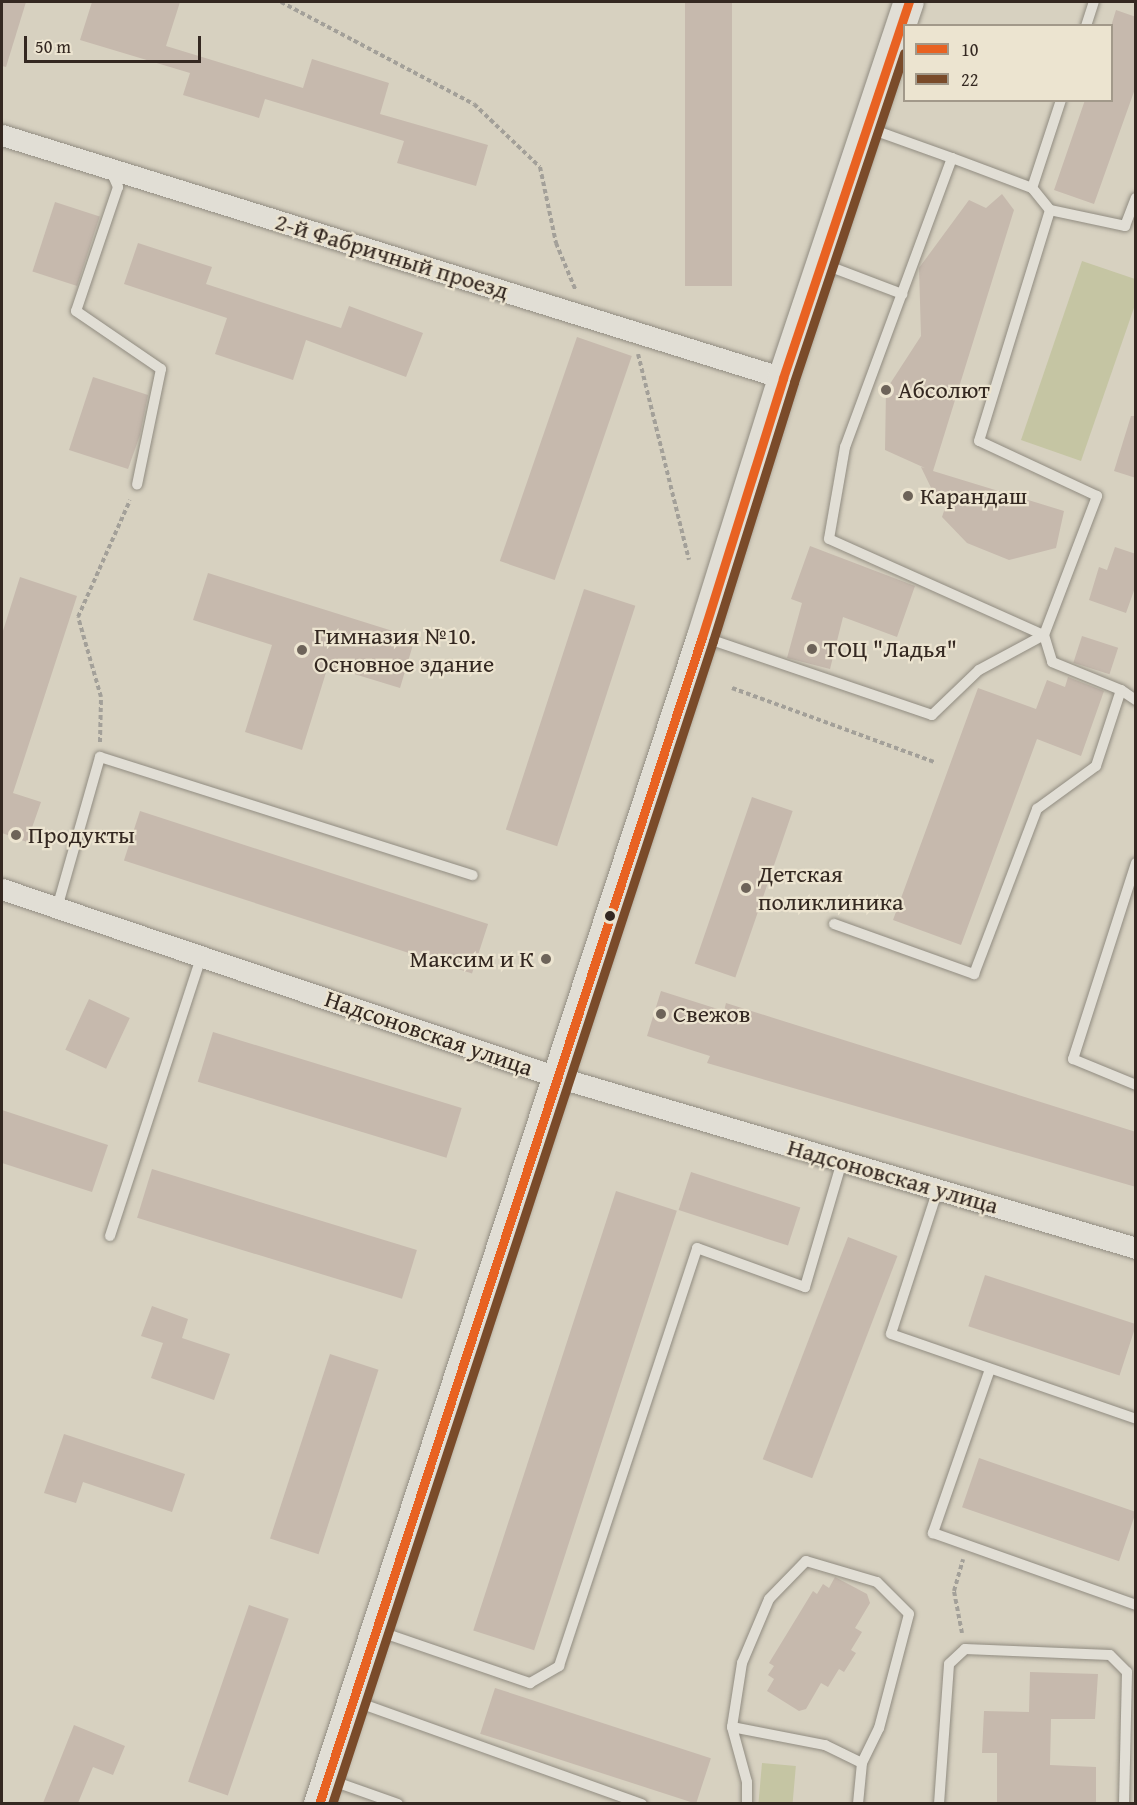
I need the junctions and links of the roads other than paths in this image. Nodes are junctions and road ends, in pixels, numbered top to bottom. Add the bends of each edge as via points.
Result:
1 (909, 2) edge
2 (1094, 2) edge
3 (1087, 24) edge
4 (1060, 102) edge
5 (867, 128) junction
6 (2, 135) edge
7 (952, 158) junction
8 (110, 169) junction
9 (1032, 188) junction
10 (1136, 198) edge
11 (1050, 210) junction
12 (822, 264) junction
13 (903, 294) junction
14 (783, 378) junction
15 (137, 485) road end
16 (1044, 635) junction
17 (702, 637) junction
18 (1121, 690) junction
19 (1136, 700) edge
20 (1136, 863) edge
21 (473, 875) dead end
22 (2, 889) edge
23 (57, 908) junction
24 (834, 924) dead end
25 (201, 957) junction
26 (557, 1077) junction
27 (1136, 1085) edge
28 (842, 1161) junction
29 (938, 1189) junction
30 (110, 1236) dead end
31 (1136, 1248) edge
32 (990, 1369) junction
33 (1136, 1419) edge
34 (1136, 1605) edge
35 (376, 1630) junction
36 (353, 1700) junction
37 (732, 1727) junction
38 (862, 1763) junction
39 (323, 1791) edge
40 (398, 1803) edge
41 (642, 1803) edge
42 (747, 1803) edge
43 (858, 1803) edge
44 (939, 1803) edge
45 (1124, 1803) edge

1 - 5 main road
2 - 3 lane
4 - 9 lane
5 - 7 lane
5 - 12 main road
6 - 8 street, 2-й Фабричный проезд
7 - 9 lane
7 - 13 lane
8 - 14 street, 2-й Фабричный проезд
8 - 15 lane via 118,188 76,311 161,369
9 - 11 lane
10 - 11 lane via 1125,226
11 - 16 lane via 980,441 1097,496
12 - 13 lane
12 - 14 main road
13 - 16 lane via 845,447 829,539
14 - 17 main road
16 - 17 lane via 980,670 932,715
16 - 18 lane via 1052,662
17 - 26 main road
18 - 19 lane
18 - 24 lane via 1096,766 1037,809 974,974
20 - 27 lane via 1073,1059
21 - 23 lane via 100,757
22 - 23 street, Надсоновская улица
23 - 25 street, Надсоновская улица
25 - 26 street, Надсоновская улица
25 - 30 lane
26 - 28 street, Надсоновская улица
26 - 35 main road
28 - 29 street, Надсоновская улица
28 - 35 lane via 805,1287 697,1248 559,1666 530,1683
29 - 31 street, Надсоновская улица
29 - 32 lane via 891,1334
32 - 33 lane
32 - 34 lane via 933,1533
35 - 36 main road
36 - 39 main road
36 - 41 lane
37 - 38 lane via 825,1744
37 - 38 lane via 742,1663 769,1599 806,1561 877,1582 909,1614 879,1728
37 - 42 lane via 747,1782
38 - 43 lane
39 - 40 lane
44 - 45 lane via 949,1664 965,1649 1110,1655 1122,1666 1128,1672

